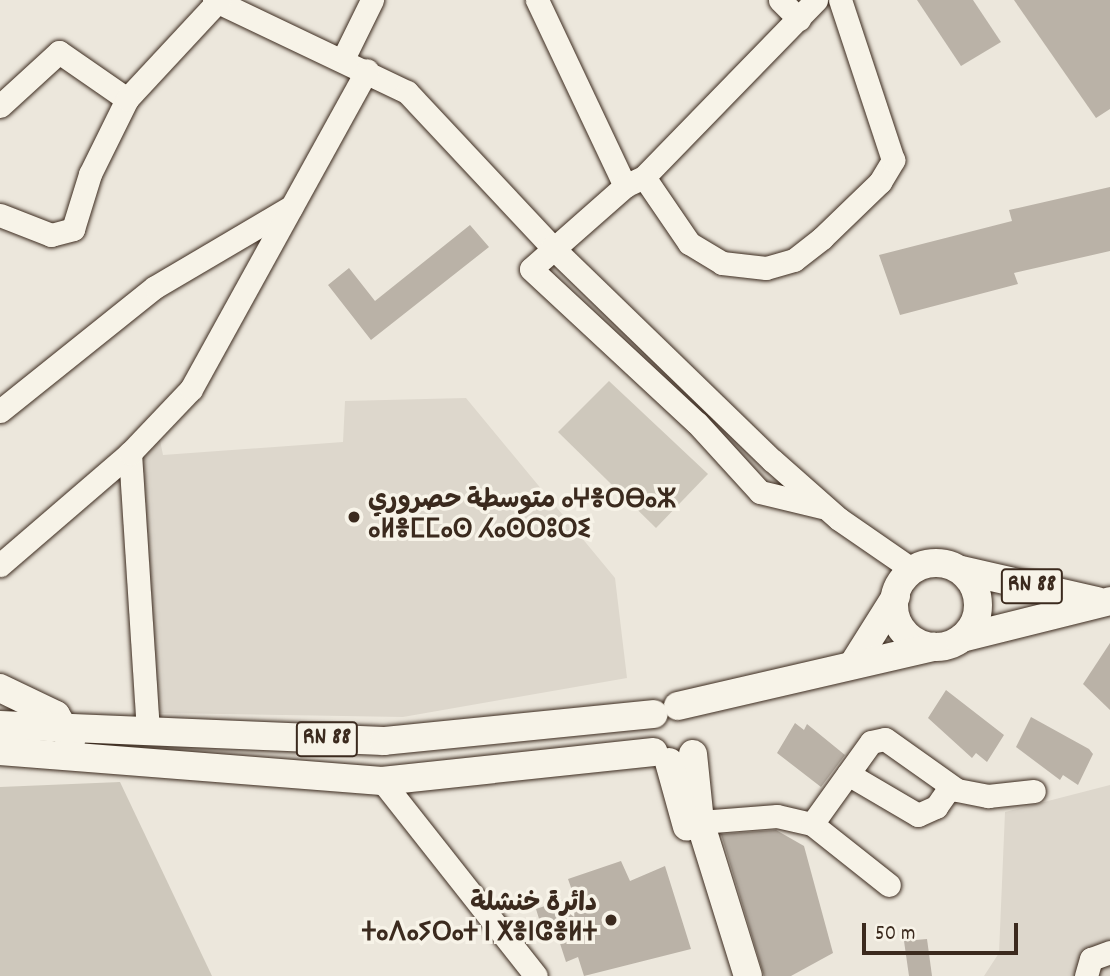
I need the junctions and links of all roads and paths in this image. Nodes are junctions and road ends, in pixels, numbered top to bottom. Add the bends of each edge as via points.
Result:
1 (217, 0) edge
2 (372, 0) edge
3 (537, 0) edge
4 (780, 0) edge
5 (816, 0) edge
6 (840, 0) edge
7 (799, 19) junction
8 (343, 59) junction
9 (367, 70) junction
10 (127, 99) junction
11 (0, 106) edge
12 (634, 182) junction
13 (291, 207) junction
14 (0, 215) edge
15 (552, 247) junction
16 (0, 411) edge
17 (130, 453) junction
18 (827, 508) junction
19 (0, 565) edge
20 (913, 570) junction
21 (961, 570) junction
22 (896, 596) junction
23 (1107, 601) edge
24 (962, 638) junction
25 (934, 647) junction
26 (854, 663) junction
27 (0, 688) edge
28 (677, 714) junction
29 (0, 725) edge
30 (148, 732) junction
31 (71, 745) junction
32 (0, 751) edge
33 (672, 756) junction
34 (848, 774) junction
35 (382, 781) junction
36 (950, 787) junction
37 (1034, 791) dead end
38 (700, 821) junction
39 (811, 824) junction
40 (889, 885) dead end
41 (1110, 952) edge
42 (536, 976) edge
43 (731, 976) edge
44 (748, 976) edge
45 (1086, 976) edge

1 - 8 street
1 - 10 street
2 - 8 street
3 - 12 street
4 - 7 street
5 - 7 street
6 - 12 street via 893,160 880,182 821,238 794,260 766,268 722,263 689,243
7 - 12 street
8 - 9 street
9 - 13 street
9 - 15 street via 407,92
10 - 11 street via 59,52
10 - 14 street via 90,174 73,229 51,235
12 - 15 street
13 - 16 street via 155,287
13 - 17 street via 203,372
15 - 18 street
15 - 18 street via 531,269 696,423 760,492
17 - 19 street
17 - 30 street
18 - 20 street
20 - 21 main road via 937,563
20 - 22 main road
21 - 23 main road, RN 88
21 - 24 main road via 978,604
22 - 25 main road via 903,630
22 - 26 main road
23 - 24 main road, RN 88
24 - 25 main road
25 - 26 main road, RN 88
26 - 28 main road, RN 88
27 - 31 main road via 44,707
28 - 30 main road, RN 88 via 384,741
28 - 33 main road via 701,739
28 - 33 main road via 647,729
29 - 31 main road, RN 88
30 - 31 main road, RN 88
31 - 32 main road, RN 88
31 - 35 main road, RN 88
33 - 35 main road, RN 88
33 - 38 main road
33 - 43 main road
34 - 36 street via 918,815 936,807
34 - 36 street via 871,742 885,739
34 - 39 street
35 - 42 street
36 - 37 street via 988,796
38 - 39 street via 777,816
38 - 44 main road
39 - 40 street
41 - 45 street via 1090,959

